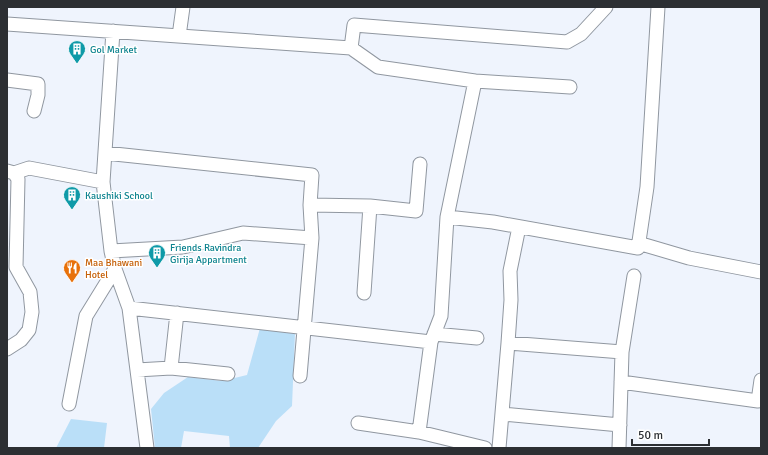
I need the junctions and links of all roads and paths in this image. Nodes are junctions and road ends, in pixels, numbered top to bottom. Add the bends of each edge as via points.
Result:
1 (183, 7) edge
2 (606, 7) edge
3 (658, 7) edge
4 (7, 24) edge
5 (113, 31) junction
6 (179, 36) junction
7 (351, 48) junction
8 (7, 80) edge
9 (475, 81) junction
10 (570, 87) dead end
11 (34, 111) dead end
12 (105, 153) junction
13 (420, 164) dead end
14 (10, 172) edge
15 (103, 182) junction
16 (310, 205) junction
17 (370, 206) junction
18 (447, 217) junction
19 (518, 227) junction
20 (312, 238) junction
21 (638, 243) junction
22 (111, 251) junction
23 (115, 269) junction
24 (761, 272) edge
25 (634, 276) dead end
26 (364, 293) dead end
27 (129, 308) junction
28 (177, 313) junction
29 (305, 328) junction
30 (433, 338) junction
31 (477, 338) dead end
32 (508, 343) junction
33 (7, 349) edge
34 (622, 352) junction
35 (171, 368) junction
36 (137, 370) junction
37 (228, 374) dead end
38 (300, 376) dead end
39 (761, 380) edge
40 (621, 382) junction
41 (69, 404) dead end
42 (503, 414) junction
43 (358, 423) dead end
44 (620, 425) junction
45 (419, 432) junction
46 (466, 446) edge
47 (147, 448) edge
48 (485, 448) edge
49 (500, 448) edge
50 (619, 448) edge

1 - 6 street
2 - 7 street via 581,34 567,42 354,25
3 - 21 street via 647,187
4 - 5 street
5 - 6 street
5 - 12 street
6 - 7 street
7 - 9 street via 378,67
8 - 11 street via 38,84
9 - 10 street
9 - 18 street
12 - 15 street
12 - 16 street via 312,175
13 - 17 street via 416,211
14 - 15 street via 30,168
14 - 33 street via 18,179 19,188 16,266 30,292 32,312 29,330 21,340
15 - 22 street
16 - 17 street
16 - 20 street
17 - 26 street
18 - 19 street
18 - 30 street via 440,316
19 - 21 street via 638,248
19 - 32 street via 510,271
20 - 22 street via 243,233 183,247
20 - 29 street
21 - 24 street via 688,258
22 - 23 street
23 - 27 street
23 - 41 street via 86,316
25 - 34 street
27 - 28 street
27 - 36 street
28 - 29 street
28 - 35 street
29 - 30 street
29 - 38 street
30 - 31 street
30 - 45 street
32 - 34 street
32 - 42 street
34 - 40 street
35 - 36 street
35 - 37 street
36 - 47 street
39 - 40 street via 758,401
40 - 44 street
42 - 44 street
42 - 49 street
43 - 45 street
44 - 50 street
45 - 46 street
46 - 48 street

